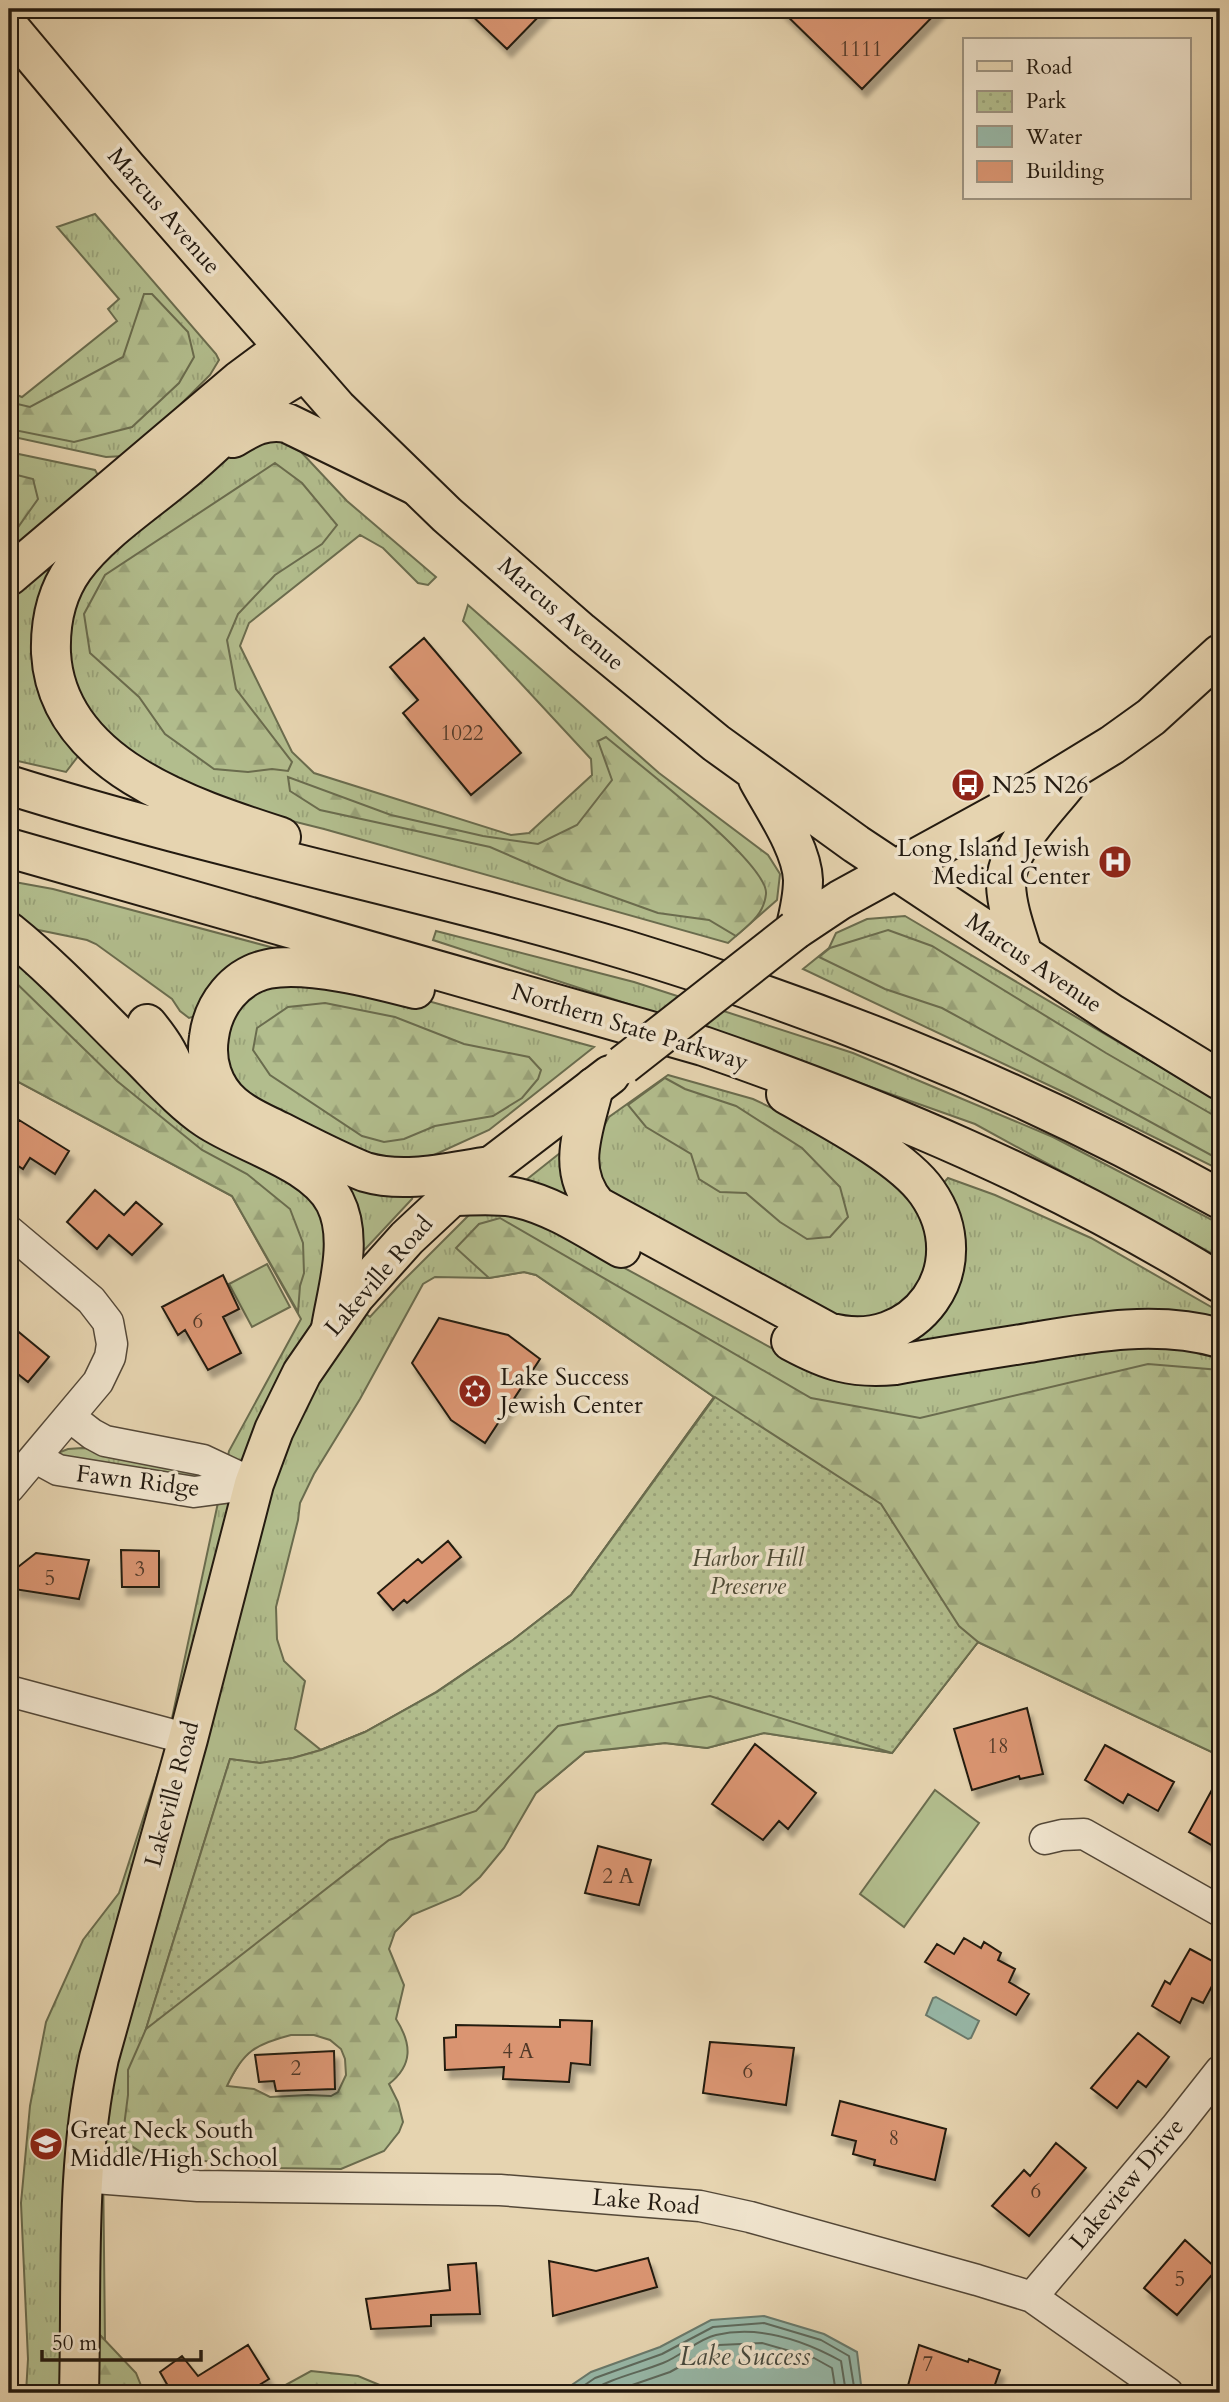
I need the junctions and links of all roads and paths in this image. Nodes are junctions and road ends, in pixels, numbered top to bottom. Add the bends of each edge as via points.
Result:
1 (9, 27) edge
2 (294, 360) junction
3 (195, 461) junction
4 (415, 485) junction
5 (9, 576) edge
6 (1220, 654) edge
7 (1082, 764) junction
8 (754, 772) junction
9 (9, 785) edge
10 (9, 848) edge
11 (895, 870) junction
12 (435, 899) junction
13 (795, 930) junction
14 (9, 932) edge
15 (1023, 955) junction
16 (214, 1015) junction
17 (625, 1023) junction
18 (703, 1046) junction
19 (608, 1076) junction
20 (1220, 1080) edge
21 (181, 1097) junction
22 (490, 1166) junction
23 (452, 1196) junction
24 (1220, 1199) edge
25 (9, 1231) edge
26 (1220, 1283) edge
27 (331, 1328) junction
28 (1220, 1338) edge
29 (70, 1417) junction
30 (36, 1458) junction
31 (254, 1484) junction
32 (9, 1488) edge
33 (9, 1691) edge
34 (188, 1739) junction
35 (1045, 1839) dead end
36 (1220, 1911) edge
37 (1220, 2071) edge
38 (82, 2177) junction
39 (1032, 2297) junction
40 (79, 2393) edge
41 (1168, 2393) edge

1 - 2 main road, Marcus Avenue
2 - 3 main road via 274,391
2 - 4 main road, Marcus Avenue
2 - 5 main road via 230,387
3 - 4 main road via 253,426 277,421 304,429
3 - 12 main road via 90,549 63,586 52,621 51,647 53,673 68,712 105,756 151,785
4 - 8 main road, Marcus Avenue via 628,673
6 - 7 main road, Lakeville Road via 1152,717
7 - 11 main road, Lakeville Road
7 - 15 main road via 1008,867 1007,899
8 - 11 main road, Marcus Avenue
8 - 13 main road via 801,867 803,888
9 - 12 main road
10 - 17 main road, Northern State Parkway
11 - 13 main road, Lakeville Road
11 - 15 main road, Marcus Avenue
12 - 24 main road via 626,950 807,1009 1023,1097
13 - 19 main road, Lakeville Road, bridge
14 - 21 main road
15 - 20 main road, Marcus Avenue
16 - 17 main road via 225,996 244,979 265,970 293,968 396,984 508,1013
16 - 21 main road via 184,1025 147,1024 170,1057
16 - 22 main road via 208,1053 214,1078 226,1098 243,1112 336,1160 379,1176 412,1177
17 - 18 main road, Northern State Parkway
18 - 19 main road via 860,1138 905,1170 928,1194 943,1224 947,1259 936,1289 903,1325 876,1336 828,1332 597,1206 584,1188 580,1143
18 - 26 main road, Northern State Parkway via 810,1083 952,1142 1087,1207
19 - 22 main road, Lakeville Road
21 - 27 main road via 218,1126 311,1175 331,1196 343,1238
22 - 23 main road, Lakeville Road
23 - 27 main road, Lakeville Road via 381,1266
23 - 28 main road via 502,1196 543,1206 810,1351 848,1365 895,1365 1135,1328
25 - 29 street via 91,1300 108,1322 110,1357 98,1382
27 - 31 main road, Lakeville Road via 288,1401
29 - 30 street
29 - 31 street, Fawn Ridge via 105,1441 203,1460
30 - 31 street, Fawn Ridge via 58,1470 194,1492
30 - 32 street
31 - 34 main road, Lakeville Road
33 - 34 street
34 - 38 main road, Lakeville Road via 99,2058
35 - 36 street via 1084,1835
37 - 39 street, Lakeview Drive
38 - 39 street, Lake Road via 198,2186 500,2190 700,2206
38 - 40 main road, Lakeville Road
39 - 41 street, Lake Road

